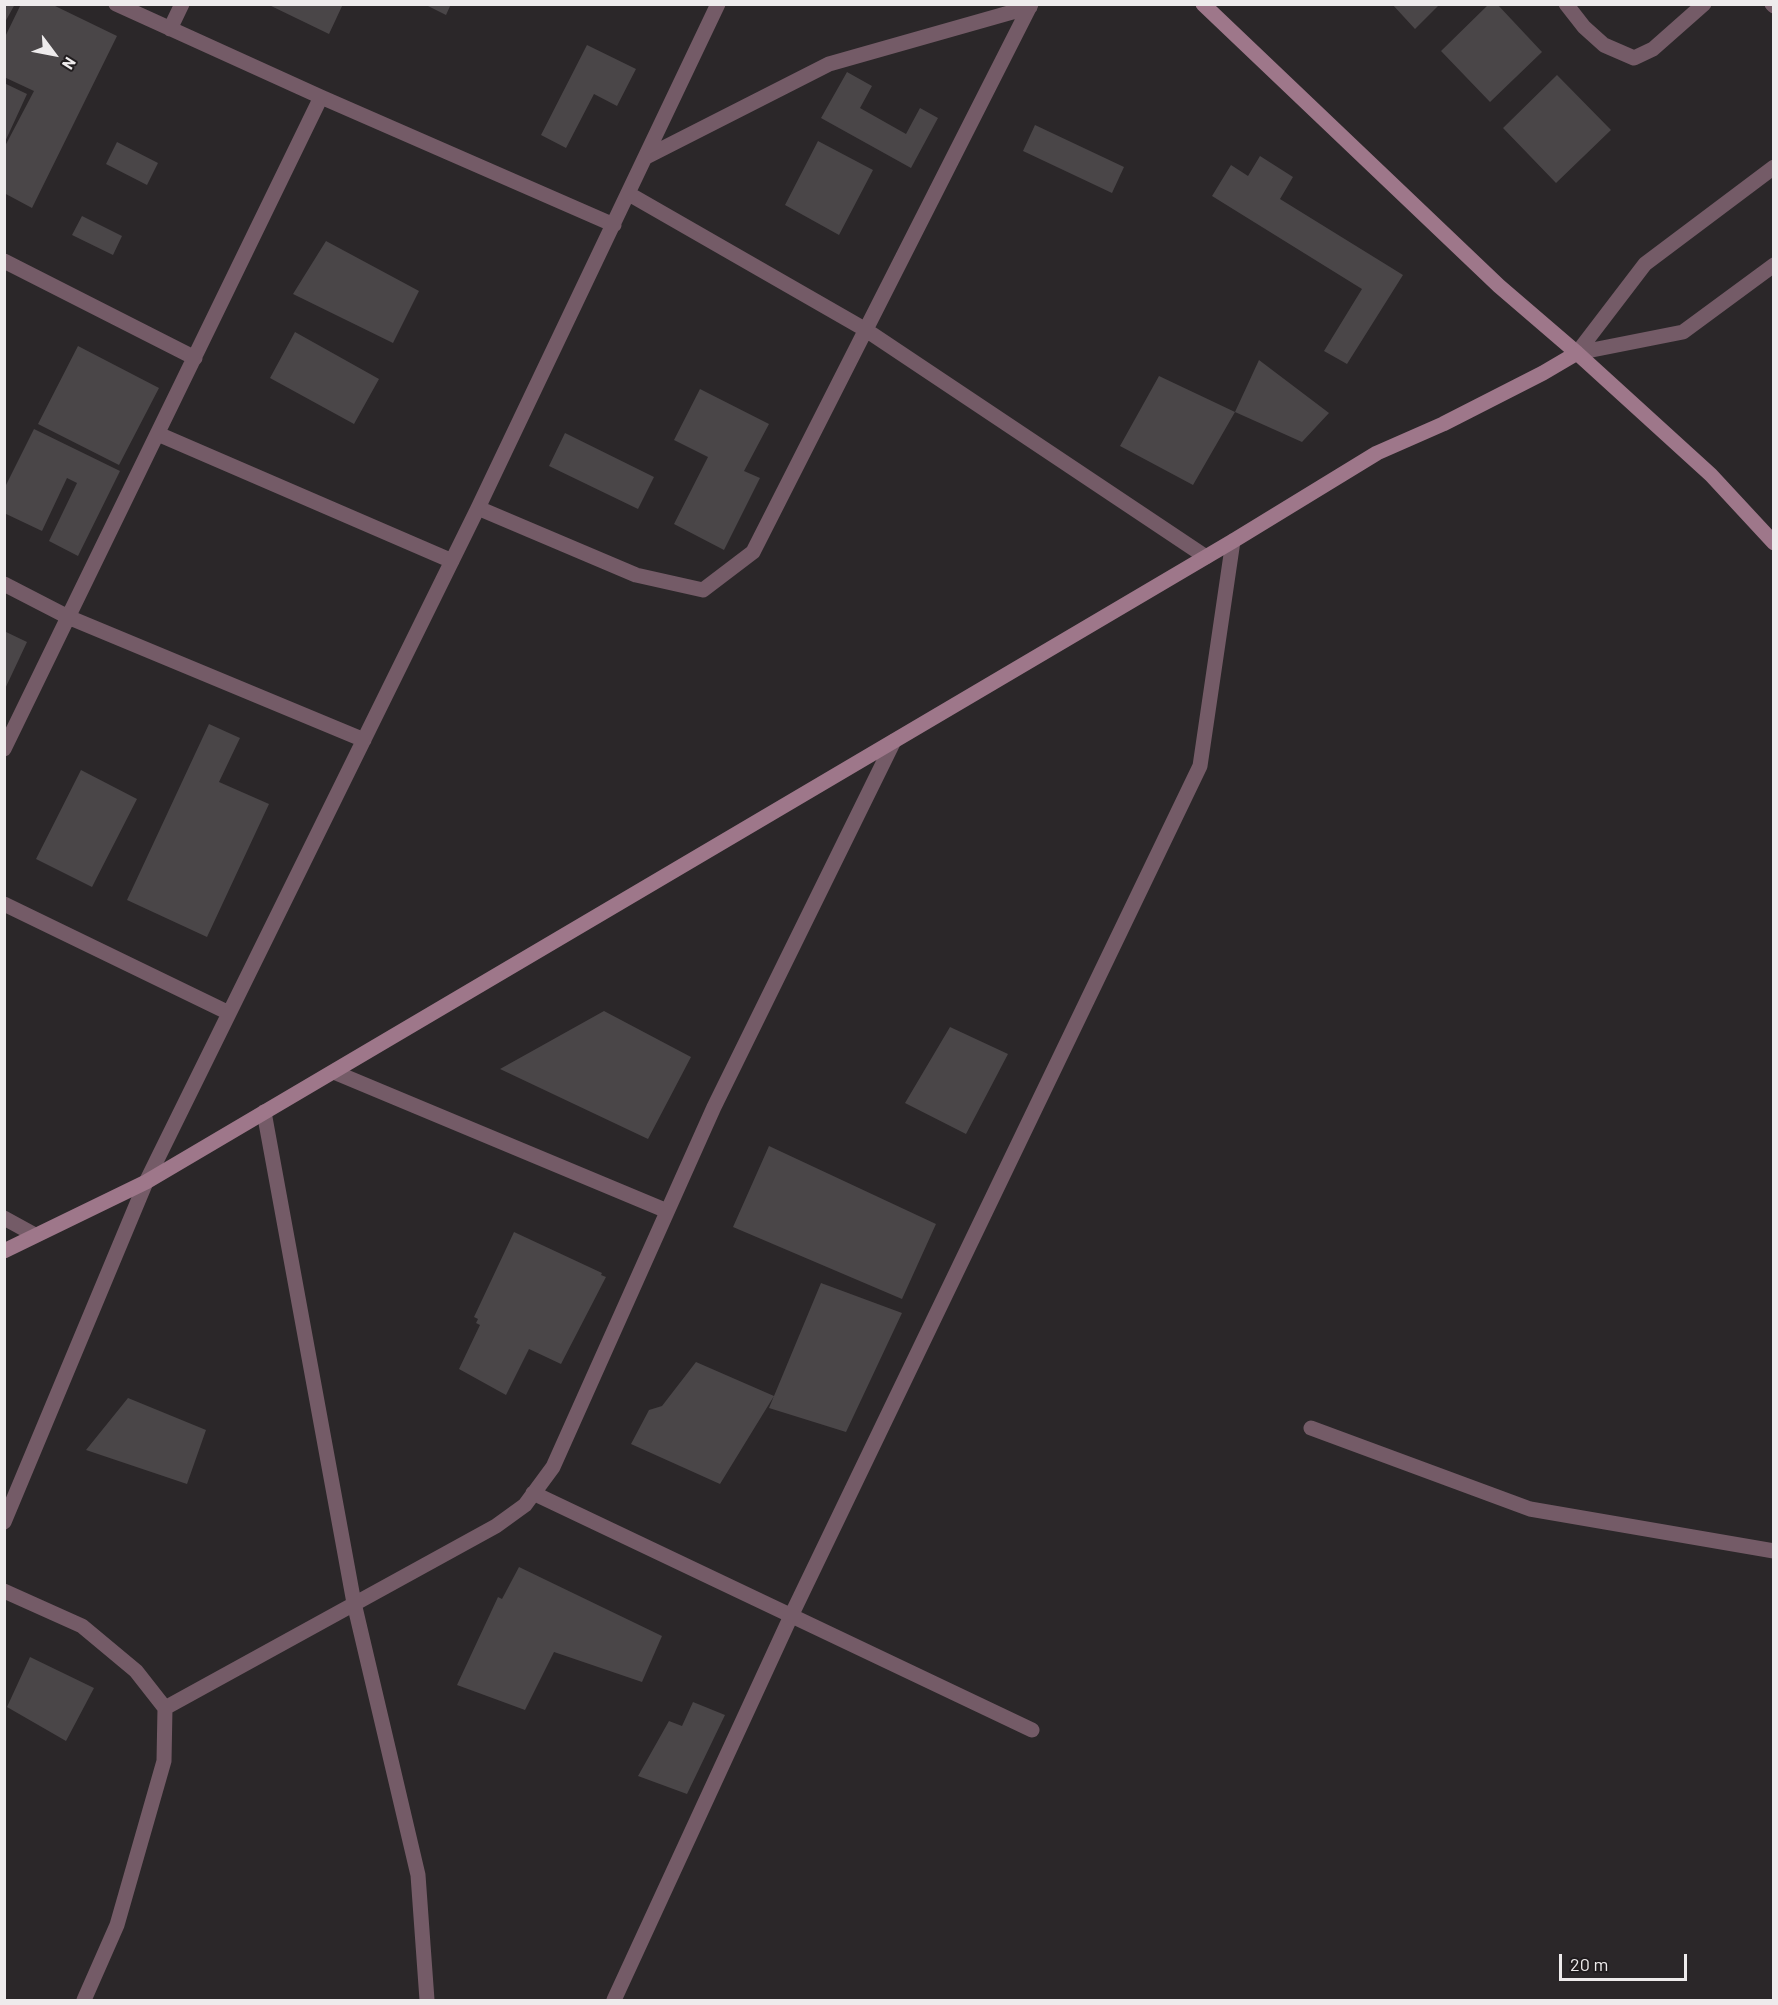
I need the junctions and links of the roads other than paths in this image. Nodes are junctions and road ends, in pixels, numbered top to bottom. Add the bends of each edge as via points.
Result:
1 (116, 4) edge
2 (182, 4) edge
3 (718, 4) edge
4 (1203, 4) edge
5 (1566, 4) edge
6 (1704, 4) edge
7 (1027, 5) edge
8 (170, 29) junction
9 (321, 97) junction
10 (646, 157) junction
11 (1773, 167) edge
12 (629, 194) junction
13 (614, 225) junction
14 (4, 261) edge
15 (1773, 265) edge
16 (866, 330) junction
17 (1577, 353) junction
18 (195, 358) junction
19 (158, 434) junction
20 (478, 508) junction
21 (1233, 541) junction
22 (1773, 543) edge
23 (1206, 557) junction
24 (452, 561) junction
25 (4, 584) edge
26 (68, 617) junction
27 (364, 740) junction
28 (894, 741) junction
29 (4, 749) edge
30 (4, 904) edge
31 (229, 1013) junction
32 (334, 1072) junction
33 (264, 1112) junction
34 (146, 1182) junction
35 (667, 1211) junction
36 (4, 1218) edge
37 (35, 1236) junction
38 (4, 1251) edge
39 (1311, 1428) dead end
40 (533, 1493) junction
41 (4, 1522) edge
42 (1773, 1551) edge
43 (4, 1591) edge
44 (354, 1603) junction
45 (791, 1616) junction
46 (165, 1708) junction
47 (1032, 1730) dead end
48 (84, 2001) edge
49 (427, 2001) edge
50 (614, 2001) edge

1 - 8 street
2 - 8 street
3 - 10 street
4 - 17 main road via 1499,286
5 - 6 street via 1604,45 1634,58 1653,49
7 - 10 street via 829,64
7 - 16 street
8 - 9 street
9 - 13 street
9 - 18 street
10 - 12 street
11 - 17 street via 1645,264
12 - 13 street
12 - 16 street
13 - 20 street
14 - 18 street
15 - 17 street via 1683,332
16 - 20 street via 753,552 703,590 636,575
16 - 23 street
17 - 21 main road via 1443,424 1377,453
17 - 22 main road via 1711,475
18 - 19 street
19 - 24 street
19 - 26 street
20 - 24 street
21 - 23 main road
21 - 45 street via 1200,765
23 - 28 main road
24 - 27 street
25 - 26 street
26 - 27 street
26 - 29 street
27 - 31 street
28 - 32 main road
28 - 35 street
30 - 31 street
31 - 34 street
32 - 33 main road
32 - 35 street
33 - 34 main road
33 - 44 street
34 - 37 main road
34 - 41 street
35 - 40 street via 553,1467
36 - 37 street
37 - 38 main road
39 - 42 street via 1530,1509
40 - 44 street via 525,1505 496,1526
40 - 45 street
43 - 46 street via 82,1626 136,1671
44 - 46 street
44 - 49 street via 418,1875
45 - 47 street
45 - 50 street
46 - 48 street via 164,1761 117,1925

